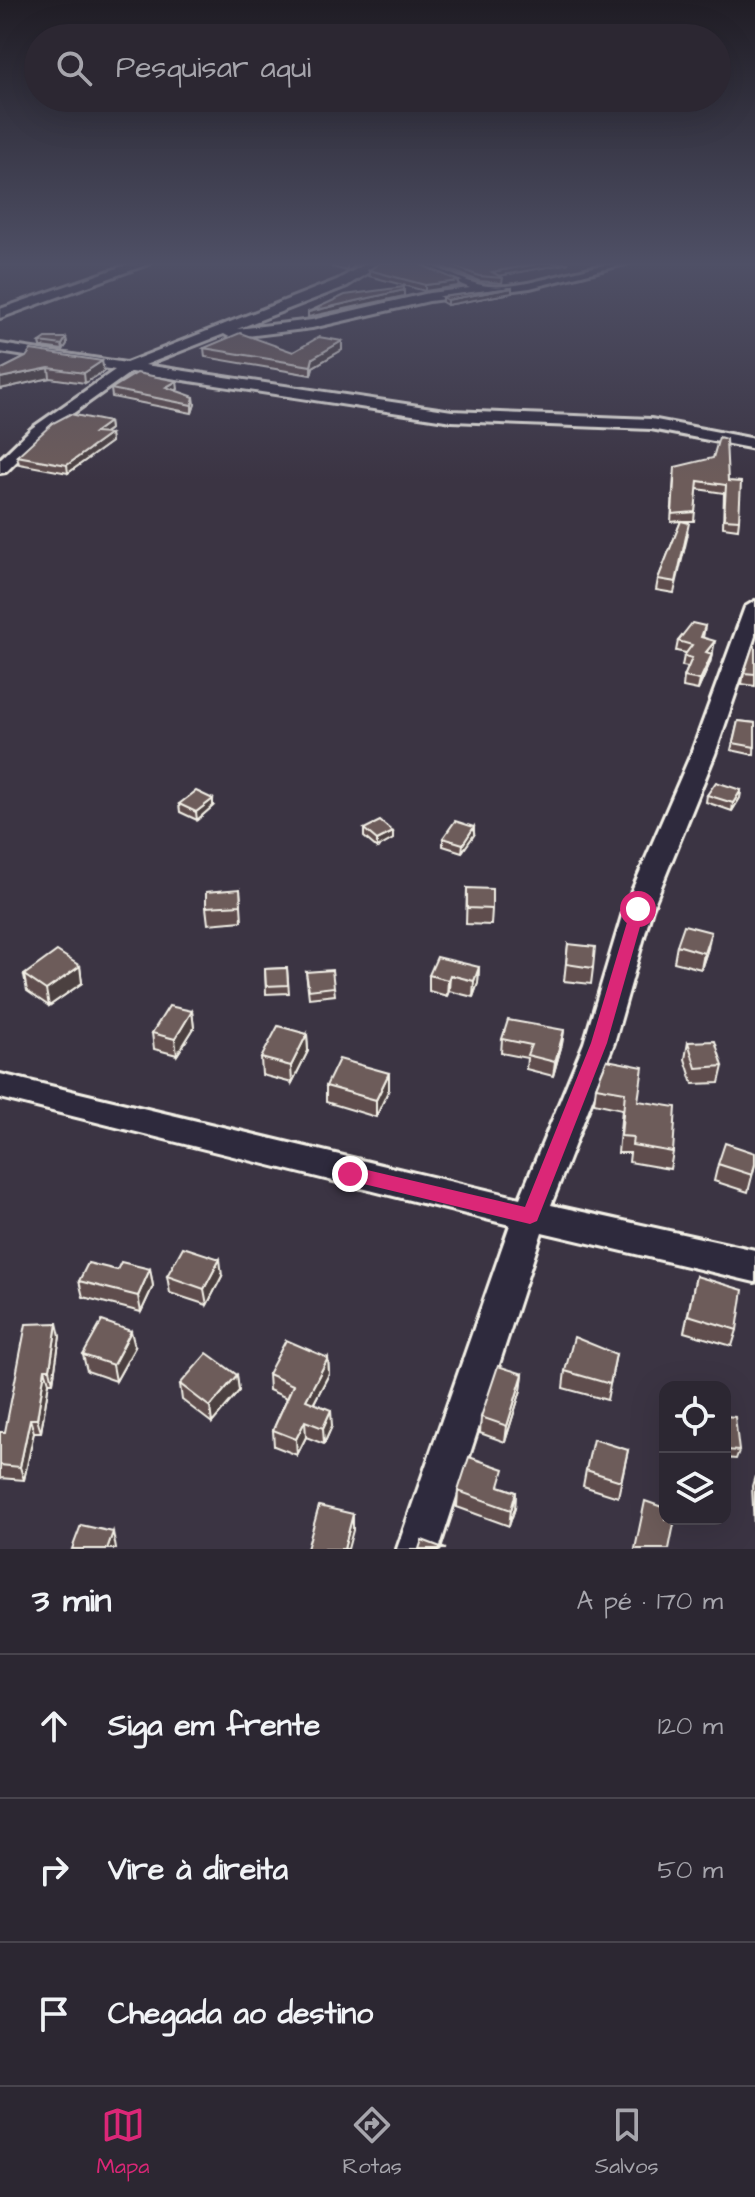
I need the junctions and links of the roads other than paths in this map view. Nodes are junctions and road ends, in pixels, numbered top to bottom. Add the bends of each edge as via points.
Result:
1 (205, 335) edge
2 (216, 335) edge
3 (201, 337) junction
4 (0, 348) edge
5 (128, 367) junction
6 (755, 444) edge
7 (0, 468) edge
8 (754, 615) edge
9 (0, 1086) edge
10 (530, 1216) junction
11 (755, 1266) edge
12 (418, 1549) edge

1 - 3 street
2 - 3 street
3 - 5 street
4 - 5 street
5 - 6 street via 452,416 651,424
5 - 7 street via 38,431
8 - 10 street via 638,909 599,1043
9 - 10 street
10 - 11 street
10 - 12 street

